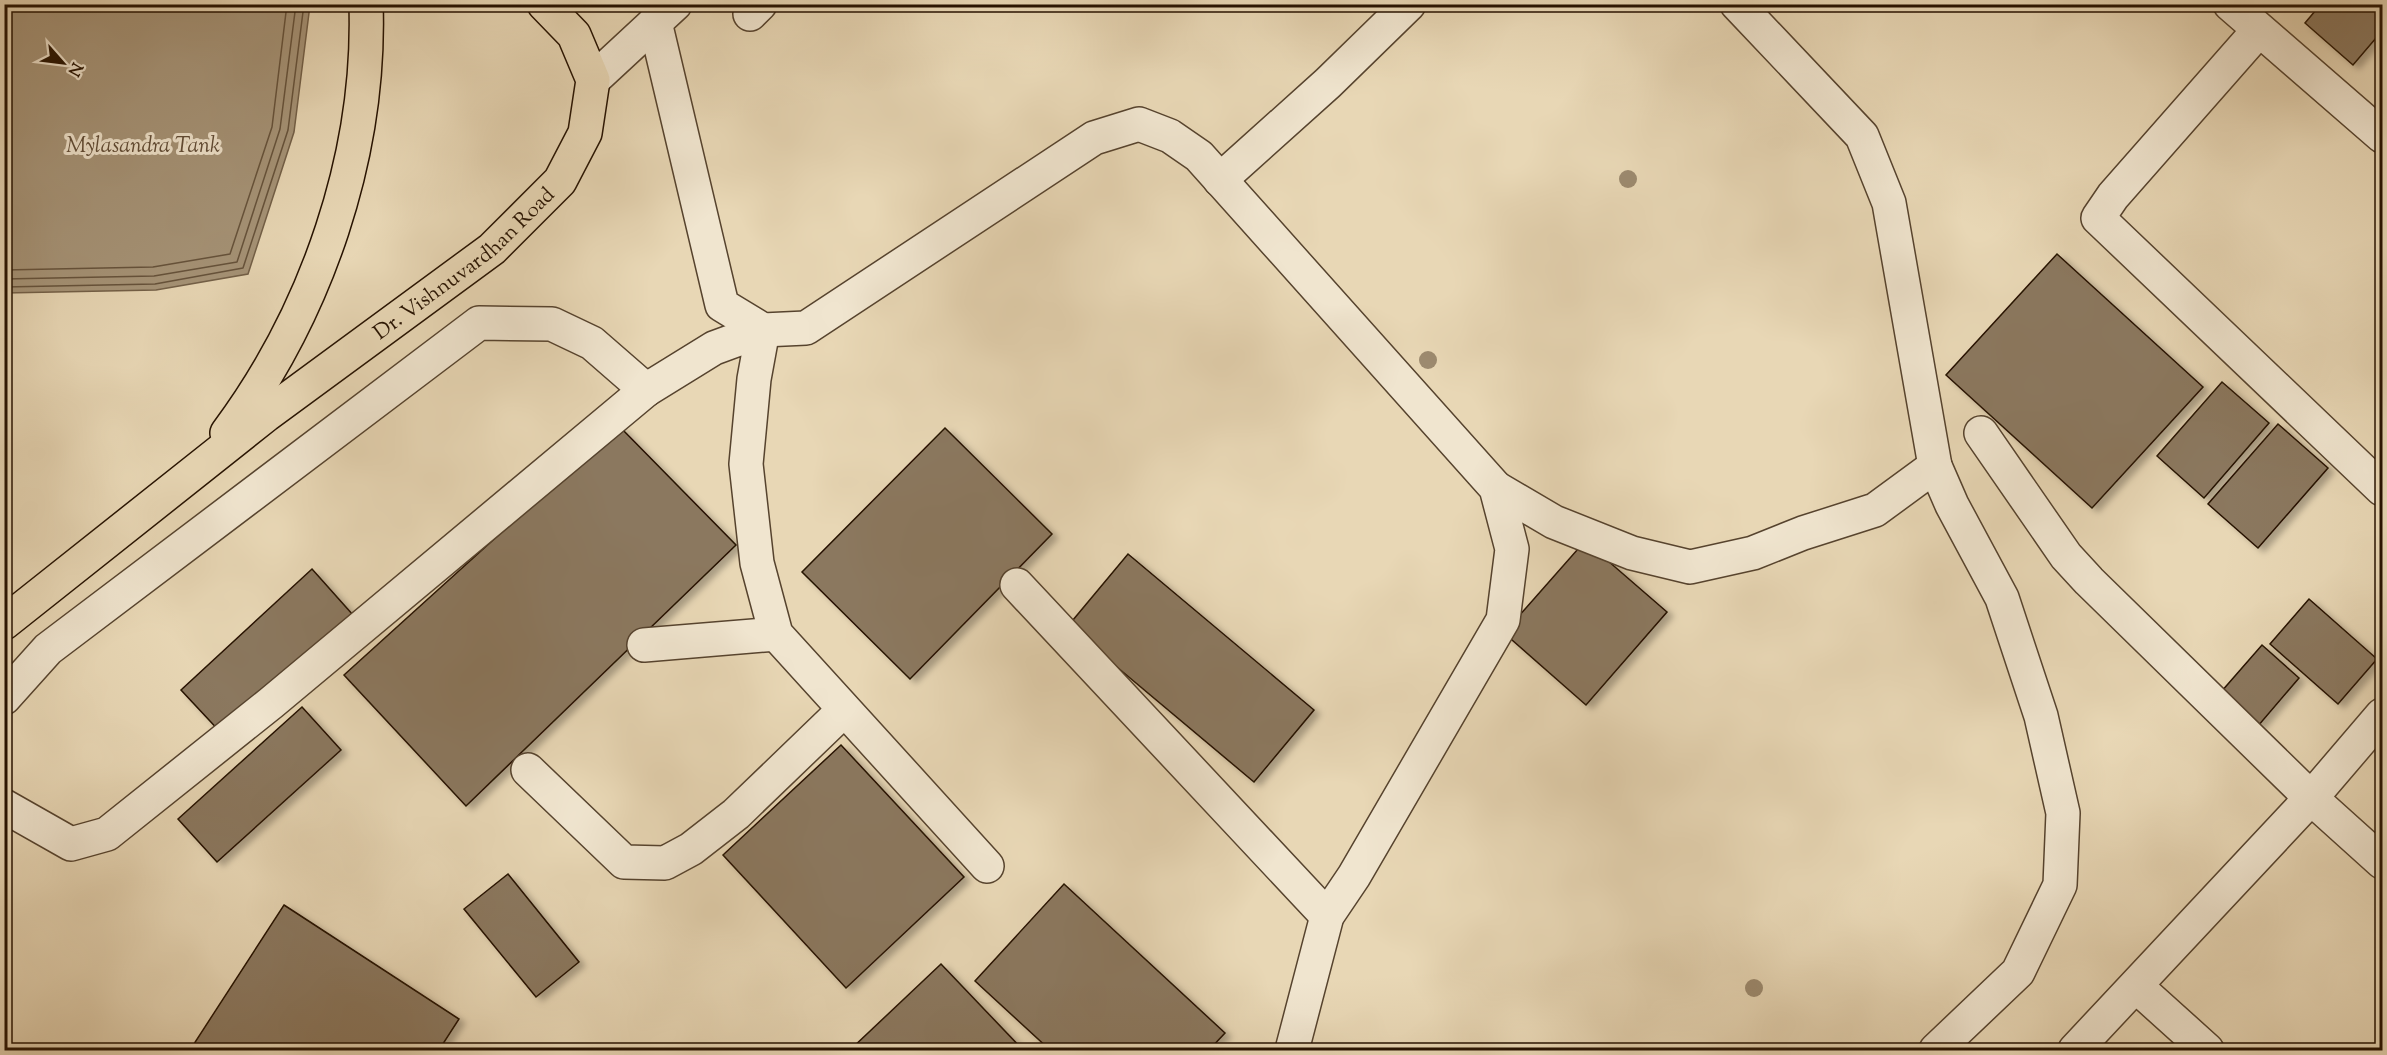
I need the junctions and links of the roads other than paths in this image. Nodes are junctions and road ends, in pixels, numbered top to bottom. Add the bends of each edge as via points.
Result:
1 (366, 4) edge
2 (544, 4) edge
3 (1409, 4) edge
4 (1737, 4) edge
5 (2230, 4) edge
6 (665, 13) edge
7 (2259, 30) junction
8 (593, 80) junction
9 (2382, 136) edge
10 (1220, 180) junction
11 (763, 330) junction
12 (646, 390) junction
13 (1981, 433) dead end
14 (205, 463) junction
15 (1935, 465) junction
16 (1496, 488) junction
17 (2382, 489) edge
18 (1017, 585) dead end
19 (4, 623) edge
20 (776, 634) junction
21 (644, 645) dead end
22 (4, 698) edge
23 (844, 710) junction
24 (2382, 715) edge
25 (528, 770) dead end
26 (2311, 798) junction
27 (4, 806) edge
28 (2382, 862) edge
29 (987, 867) dead end
30 (1327, 916) junction
31 (2136, 986) junction
32 (1292, 1050) edge
33 (1936, 1050) edge
34 (2075, 1050) edge
35 (2207, 1050) edge

1 - 14 main road, Dr. Vishnuvardhan Road via 355,140 322,255 300,311 272,364
2 - 8 main road via 574,36
3 - 10 street
4 - 15 street via 1862,136 1889,203
5 - 7 street
6 - 8 street
6 - 11 street via 722,305
7 - 9 street
7 - 17 street via 2098,218
8 - 14 main road, Dr. Vishnuvardhan Road via 585,133 560,181 492,249
10 - 11 street via 1199,156 1170,136 1139,124 1094,138 807,328
10 - 16 street
11 - 12 street via 714,348
11 - 20 street via 746,464 757,563
12 - 22 street via 592,343 552,324 479,323 48,649
12 - 27 street via 272,703 107,834 71,844
13 - 26 street via 2066,556 2088,581
14 - 19 main road, Dr. Vishnuvardhan Road
15 - 16 street via 1875,510 1753,553 1690,567 1632,553 1554,522
15 - 33 street via 2002,598 2041,716 2063,813 2060,885 2018,972
16 - 30 street via 1512,549 1503,620
18 - 30 street
20 - 21 street
20 - 23 street
23 - 25 street via 736,814 692,849 665,863 624,862
23 - 29 street
24 - 26 street
26 - 28 street
26 - 31 street
30 - 32 street
31 - 34 street
31 - 35 street

